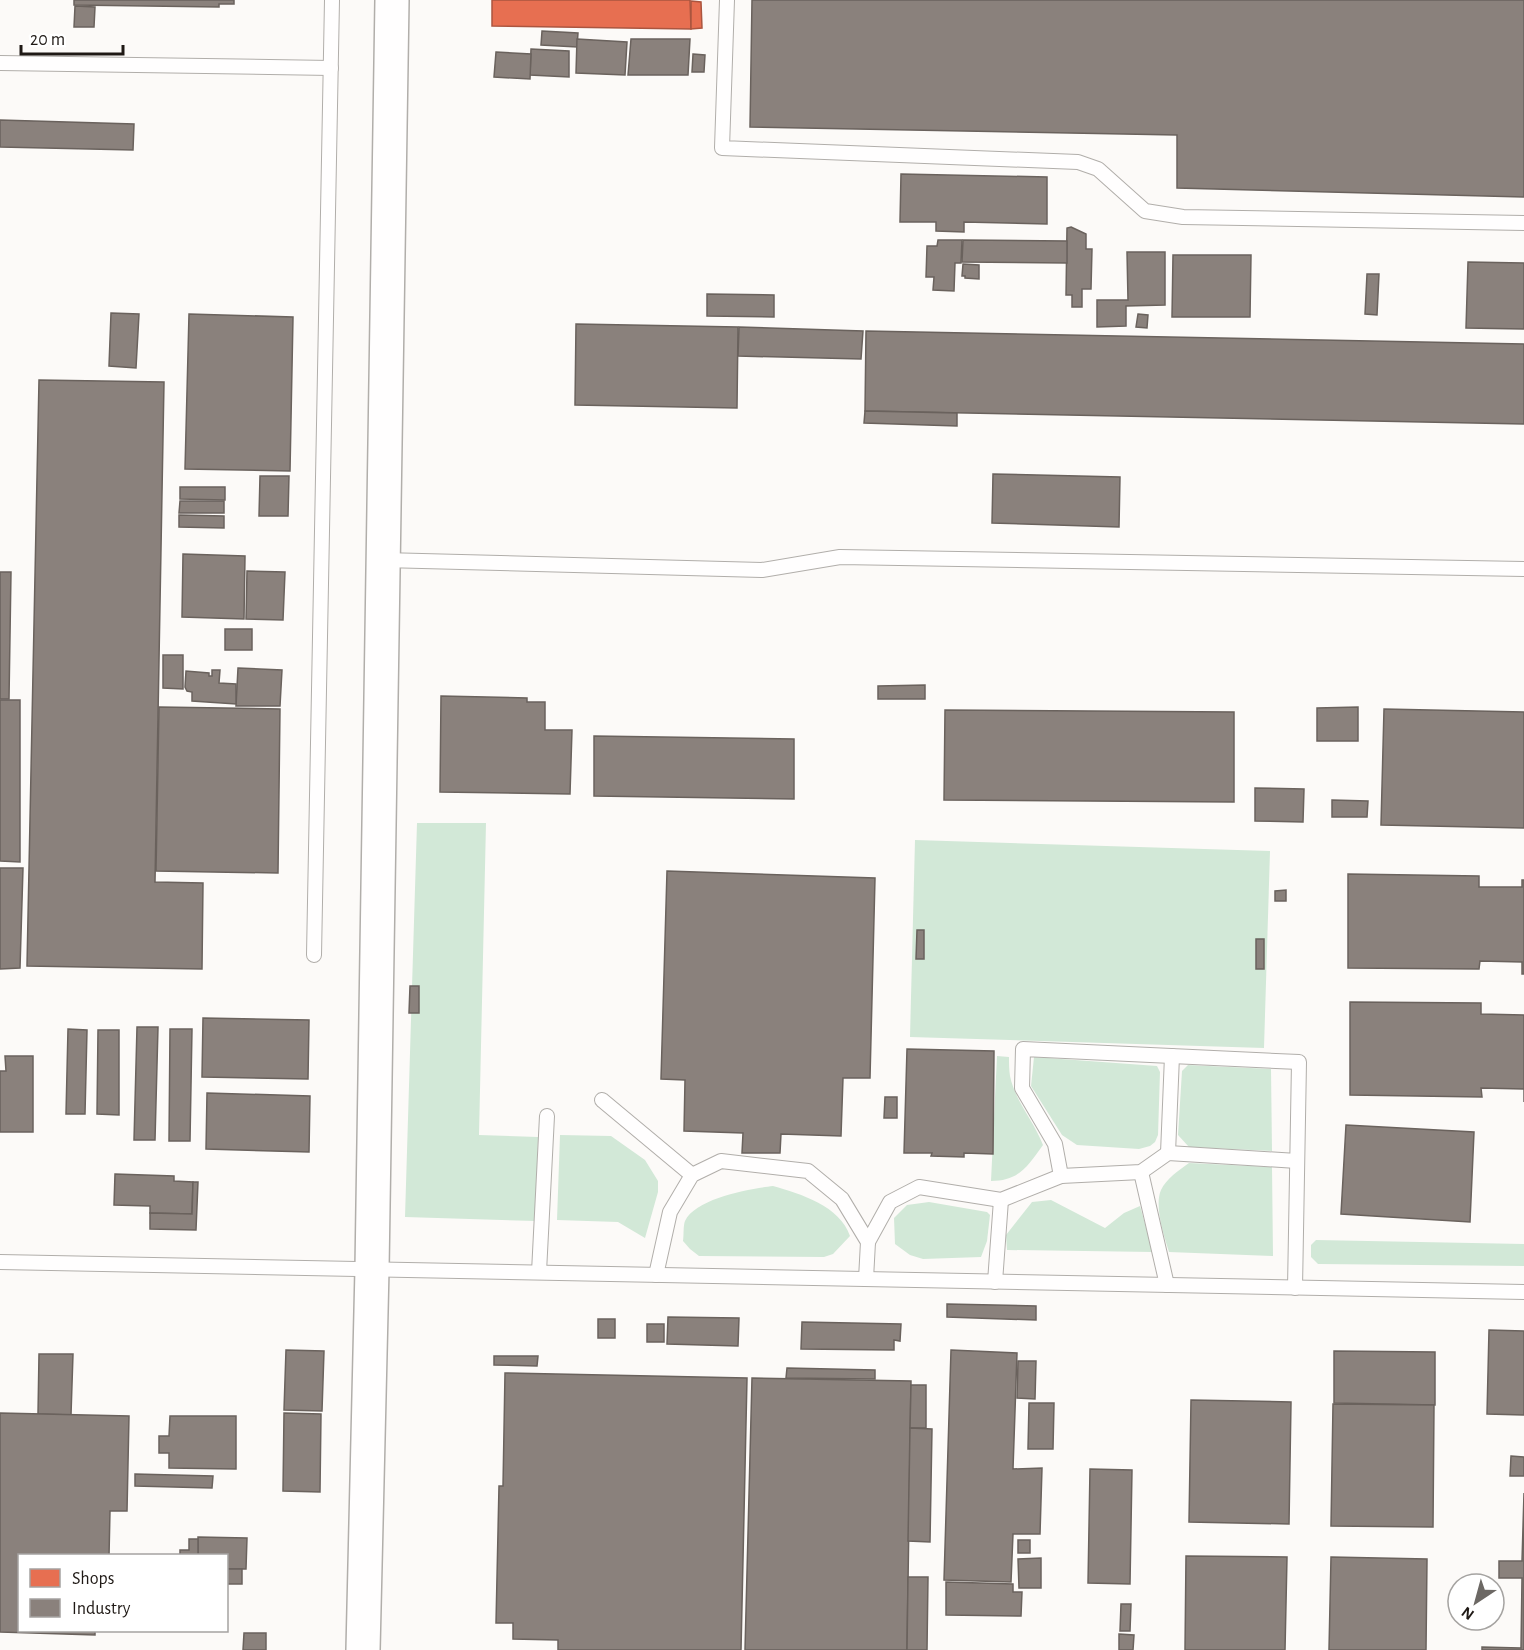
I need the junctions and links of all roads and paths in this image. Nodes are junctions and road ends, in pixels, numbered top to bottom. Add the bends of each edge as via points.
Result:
1 (332, 0) edge
2 (392, 0) edge
3 (727, 0) edge
4 (0, 63) edge
5 (331, 68) junction
6 (1524, 223) edge
7 (383, 560) junction
8 (1524, 569) edge
9 (314, 955) dead end
10 (1172, 1056) junction
11 (602, 1100) dead end
12 (547, 1116) dead end
13 (1168, 1153) junction
14 (1297, 1161) junction
15 (1141, 1172) junction
16 (692, 1175) junction
17 (1061, 1176) junction
18 (1001, 1200) junction
19 (868, 1242) junction
20 (0, 1262) edge
21 (372, 1269) junction
22 (540, 1272) junction
23 (656, 1275) junction
24 (866, 1279) junction
25 (995, 1282) junction
26 (1167, 1285) junction
27 (1295, 1288) junction
28 (1524, 1292) edge
29 (363, 1650) edge

1 - 5 lane
2 - 7 street
3 - 6 lane via 722,148 1078,162 1098,169 1145,211 1183,217
4 - 5 lane
5 - 9 lane
7 - 8 lane via 762,570 840,557
7 - 21 street
10 - 13 lane
10 - 14 lane via 1299,1062
10 - 17 lane via 1023,1049 1022,1088 1055,1144
11 - 16 lane
12 - 22 lane
13 - 14 lane
13 - 15 lane
14 - 27 lane
15 - 17 lane
15 - 26 lane
16 - 19 lane via 721,1161 808,1171 842,1199
16 - 23 lane via 670,1212
17 - 18 lane
18 - 19 lane via 919,1187 890,1202
18 - 25 lane
19 - 24 lane
20 - 21 lane
21 - 22 lane
21 - 29 street
22 - 23 lane
23 - 24 lane
24 - 25 lane
25 - 26 lane
26 - 27 lane
27 - 28 lane

